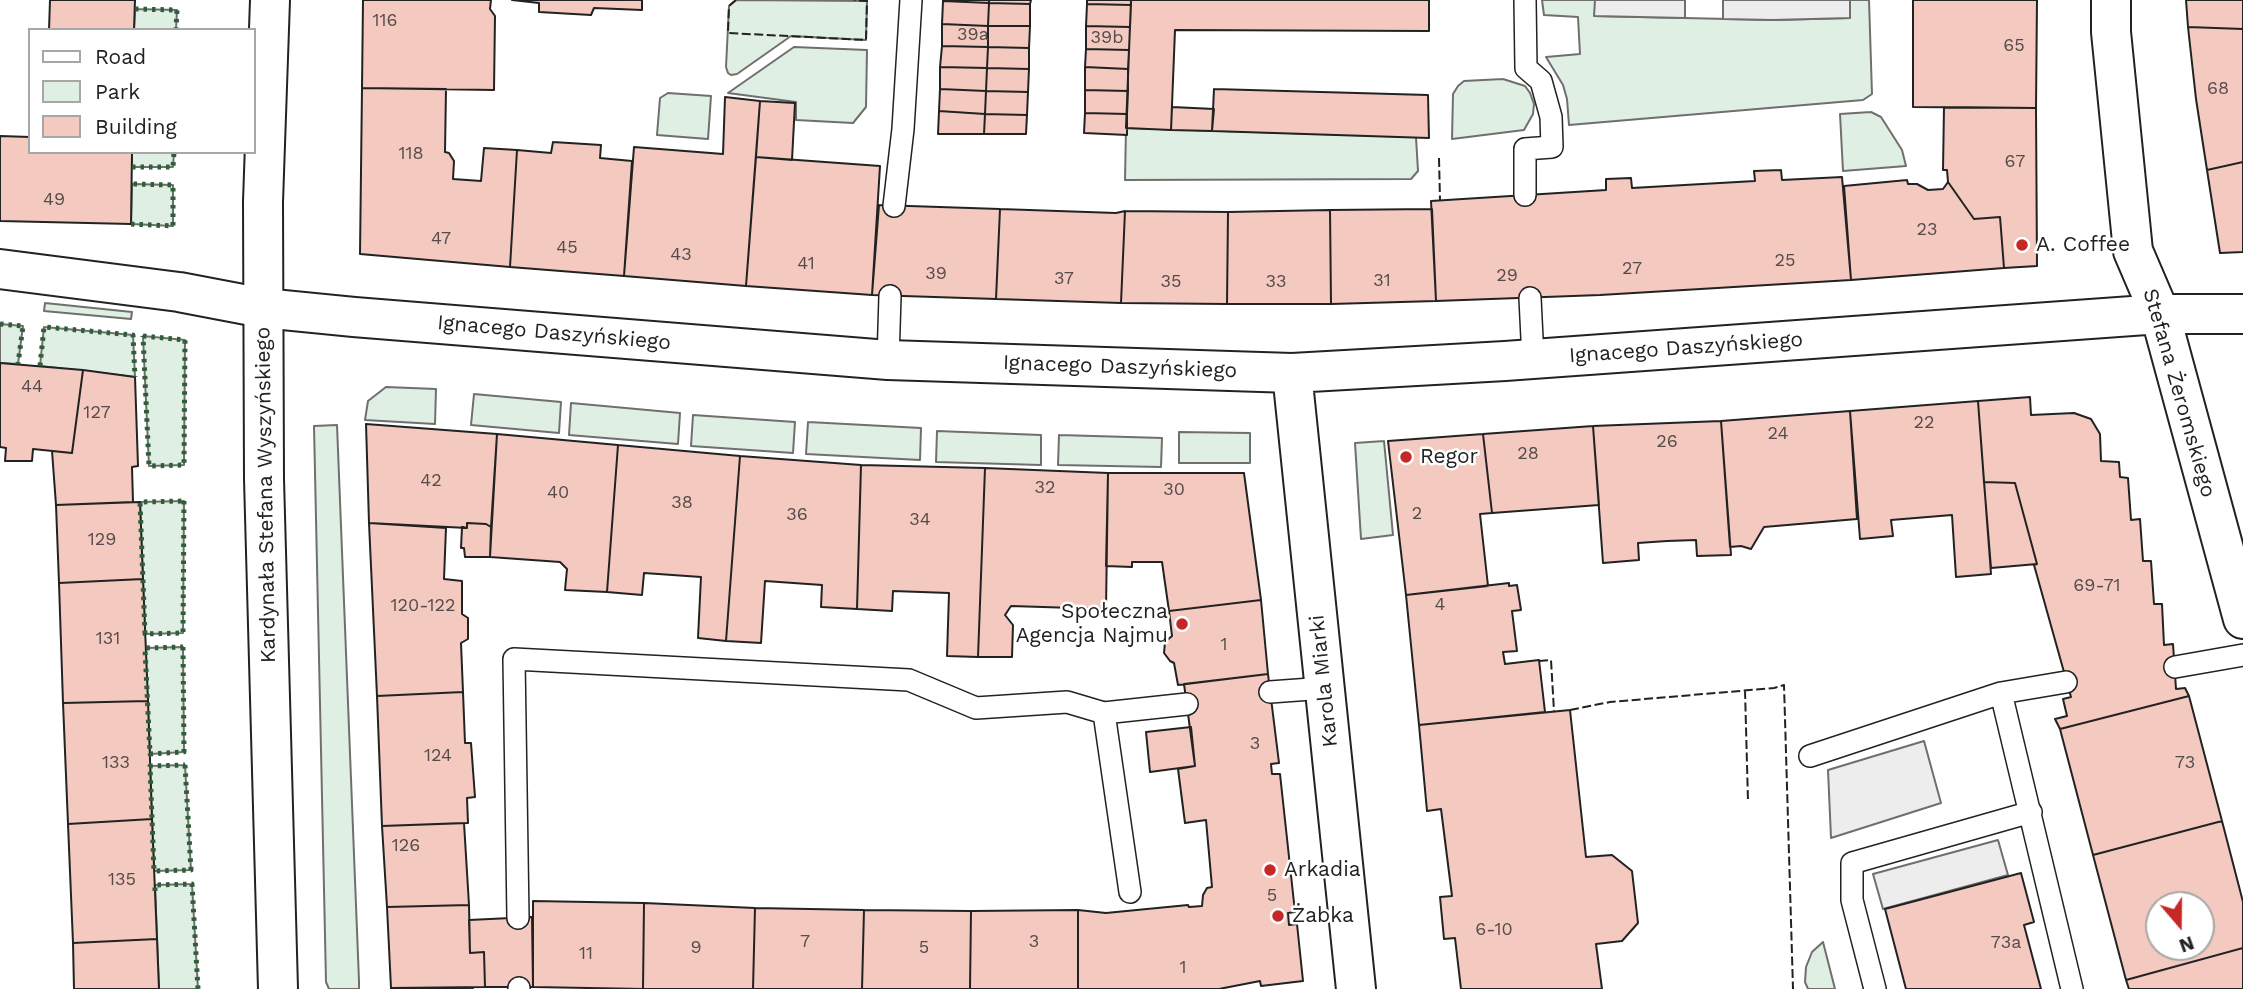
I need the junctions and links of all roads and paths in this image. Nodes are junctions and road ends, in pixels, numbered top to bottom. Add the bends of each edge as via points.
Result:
1 (270, 0) edge
2 (911, 0) edge
3 (1525, 0) edge
4 (2111, 0) edge
5 (1525, 195) dead end
6 (894, 206) dead end
7 (0, 269) edge
8 (890, 296) dead end
9 (1530, 298) dead end
10 (263, 308) junction
11 (2160, 314) junction
12 (2243, 314) edge
13 (1533, 359) junction
14 (888, 360) junction
15 (1292, 373) junction
16 (2243, 619) edge
17 (2243, 656) edge
18 (2175, 667) dead end
19 (2066, 682) dead end
20 (1325, 688) junction
21 (1270, 692) dead end
22 (2001, 693) junction
23 (1187, 704) dead end
24 (1104, 713) junction
25 (1810, 756) dead end
26 (2031, 812) junction
27 (1130, 892) dead end
28 (518, 918) dead end
29 (278, 989) edge
30 (1356, 989) edge
31 (1875, 989) edge
32 (2071, 989) edge

1 - 10 street, Kardynała Stefana Wyszyńskiego
2 - 6 lane
3 - 5 lane via 1525,68 1541,80 1545,90 1552,147 1525,149
4 - 11 street, Stefana Żeromskiego via 2133,251
7 - 10 street, Ignacego Daszyńskiego via 179,292
8 - 14 lane
9 - 13 lane
10 - 14 street, Ignacego Daszyńskiego
10 - 29 street, Kardynała Stefana Wyszyńskiego
11 - 12 street, Ignacego Daszyńskiego
11 - 13 street, Ignacego Daszyńskiego
11 - 16 street, Stefana Żeromskiego
13 - 15 street, Ignacego Daszyńskiego
14 - 15 street, Ignacego Daszyńskiego
15 - 20 street, Karola Miarki
17 - 18 lane
19 - 22 lane
20 - 21 lane
20 - 30 street, Karola Miarki
22 - 25 lane
22 - 26 lane
23 - 24 lane
24 - 27 lane
24 - 28 lane via 1067,702 976,708 909,680 514,659
26 - 31 lane via 1852,863 1852,900
26 - 32 lane

